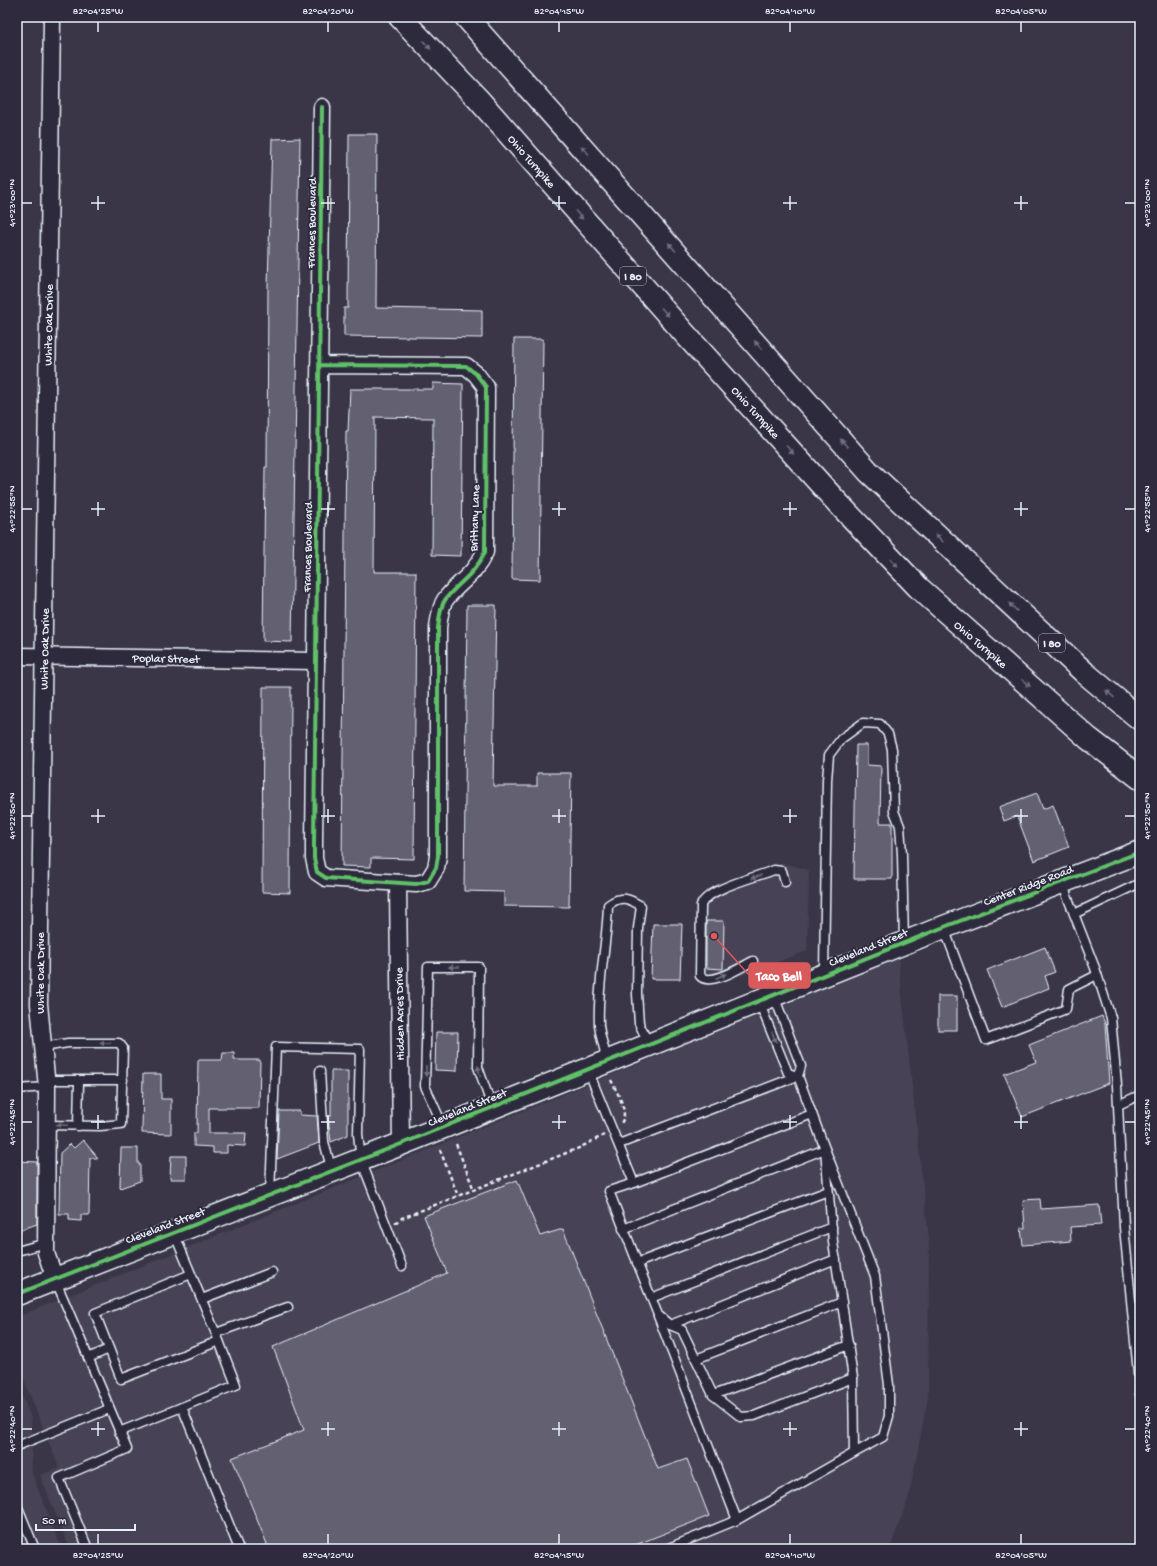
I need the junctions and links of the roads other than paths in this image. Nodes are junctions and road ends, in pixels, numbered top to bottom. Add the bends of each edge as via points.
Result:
1 (52, 17) edge
2 (400, 17) edge
3 (466, 17) edge
4 (322, 107) dead end
5 (319, 365) junction
6 (17, 656) edge
7 (44, 656) junction
8 (316, 661) junction
9 (1140, 718) edge
10 (1140, 778) edge
11 (1140, 852) edge
12 (428, 882) joint
13 (785, 882) dead end
14 (398, 883) junction
15 (1062, 883) junction
16 (1140, 883) edge
17 (1074, 914) junction
18 (944, 927) junction
19 (913, 940) junction
20 (753, 961) dead end
21 (824, 975) junction
22 (1097, 975) junction
23 (767, 998) junction
24 (649, 1045) junction
25 (43, 1047) junction
26 (587, 1070) junction
27 (320, 1071) dead end
28 (609, 1071) junction
29 (798, 1076) junction
30 (123, 1080) junction
31 (79, 1081) junction
32 (46, 1083) junction
33 (17, 1089) edge
34 (1140, 1095) edge
35 (1118, 1105) junction
36 (492, 1108) junction
37 (812, 1114) junction
38 (47, 1125) junction
39 (78, 1126) junction
40 (450, 1136) junction
41 (401, 1144) junction
42 (619, 1144) junction
43 (825, 1149) junction
44 (361, 1160) junction
45 (332, 1171) junction
46 (634, 1183) junction
47 (828, 1191) junction
48 (270, 1195) junction
49 (832, 1227) junction
50 (623, 1229) junction
51 (174, 1232) junction
52 (46, 1243) junction
53 (17, 1251) edge
54 (836, 1260) junction
55 (637, 1263) junction
56 (402, 1266) dead end
57 (272, 1272) dead end
58 (191, 1274) junction
59 (55, 1279) junction
60 (17, 1294) edge
61 (651, 1298) junction
62 (202, 1299) junction
63 (842, 1302) junction
64 (288, 1307) dead end
65 (658, 1315) junction
66 (670, 1325) junction
67 (216, 1333) junction
68 (219, 1341) junction
69 (849, 1345) junction
70 (109, 1349) junction
71 (88, 1358) junction
72 (696, 1359) junction
73 (853, 1378) junction
74 (1140, 1394) edge
75 (713, 1395) junction
76 (182, 1407) junction
77 (109, 1409) junction
78 (119, 1432) junction
79 (18, 1444) edge
80 (854, 1453) junction
81 (17, 1505) edge
82 (737, 1520) junction
83 (35, 1549) edge
84 (88, 1549) edge
85 (239, 1549) edge
86 (666, 1549) edge

1 - 7 street, White Oak Drive
2 -> 10 main road, Ohio Turnpike / I 80 via 478,100 867,535 965,630 1088,738
9 -> 3 main road, I 80 via 1085,673 869,472
4 - 5 street, Frances Boulevard
5 - 8 street, Frances Boulevard
5 - 12 street, Brittany Lane via 466,366 486,387 485,552 471,575 444,601 438,628 438,856 436,868
6 - 7 street, Poplar Street
7 - 8 street, Poplar Street
7 - 25 street, White Oak Drive via 39,1004
8 - 14 street, Frances Boulevard via 315,866 320,875 331,879
11 - 15 main road, Center Ridge Road
12 - 14 street, Frances Boulevard
13 -> 20 lane via 782,871 774,870 712,893 703,900 700,976 717,979
14 - 41 street, Hidden Acres Drive
15 - 17 lane
15 - 18 main road, Center Ridge Road
16 - 17 lane
17 - 22 lane
18 - 19 main road, Center Ridge Road
18 - 22 lane via 986,1040 1066,1009 1069,989
19 - 21 main road, Cleveland Street
19 - 21 lane via 900,826 894,811 892,749 888,734 880,724 863,724 841,739 829,755 826,780
21 - 23 main road, Cleveland Street
22 - 35 lane via 1111,1018
23 - 24 main road, Cleveland Street
23 - 29 lane via 801,1066
23 -> 29 lane via 788,1073
24 - 28 main road, Cleveland Street
24 - 28 lane via 639,1023 638,1008 638,928 641,906 629,898 615,900 608,905 602,958 599,1026
30 -> 25 lane via 123,1048 119,1043 68,1043
25 - 32 street, White Oak Drive
26 - 28 main road, Cleveland Street
26 - 36 main road, Cleveland Street
26 - 42 lane
27 - 45 lane via 324,1142
29 - 37 lane
29 - 42 lane
30 - 31 lane
30 - 39 lane via 121,1124
31 - 32 lane
31 - 39 lane
32 - 33 lane
32 - 38 street, White Oak Drive
34 - 35 lane
35 - 74 lane via 1124,1227
36 - 40 main road, Cleveland Street
36 -> 40 lane via 478,1068 479,967 428,967 425,1086
37 - 43 lane
37 - 46 lane
39 -> 38 lane
38 - 52 street, White Oak Drive
40 - 41 main road, Cleveland Street
41 - 44 main road, Cleveland Street
42 - 46 lane
43 - 47 lane
43 - 50 lane
43 - 80 lane via 875,1276 889,1378 889,1416 883,1437
44 - 45 main road, Cleveland Street
44 - 48 lane via 358,1134 360,1049 276,1047
44 - 56 lane
45 - 48 main road, Cleveland Street
46 - 50 lane via 610,1192
47 - 49 lane
47 - 55 lane
48 - 51 main road, Cleveland Street
49 - 54 lane
49 - 61 lane
50 - 55 lane
51 - 58 lane
51 - 59 main road, Cleveland Street
52 - 53 lane
52 - 59 street, White Oak Drive via 46,1253
54 - 63 lane
54 - 66 lane
55 - 61 lane
57 - 62 lane
58 - 62 lane
58 - 70 lane via 95,1313
59 - 60 main road, Cleveland Street
59 - 71 lane
61 - 65 lane
62 - 67 lane
63 - 69 lane
63 - 72 lane
64 - 67 lane
65 - 66 lane
65 - 82 lane
66 - 72 lane via 682,1330
67 - 68 lane
68 - 70 lane via 121,1379
68 - 76 lane via 236,1385
69 - 73 lane
69 - 75 lane
70 - 71 lane
71 - 77 lane
72 - 75 lane
73 - 75 lane via 754,1416 741,1417
73 - 80 lane
76 - 78 lane
76 - 85 lane
77 - 78 lane
77 - 79 lane
78 - 84 lane via 127,1449 58,1478
80 - 82 lane
81 - 83 lane
82 - 86 lane

